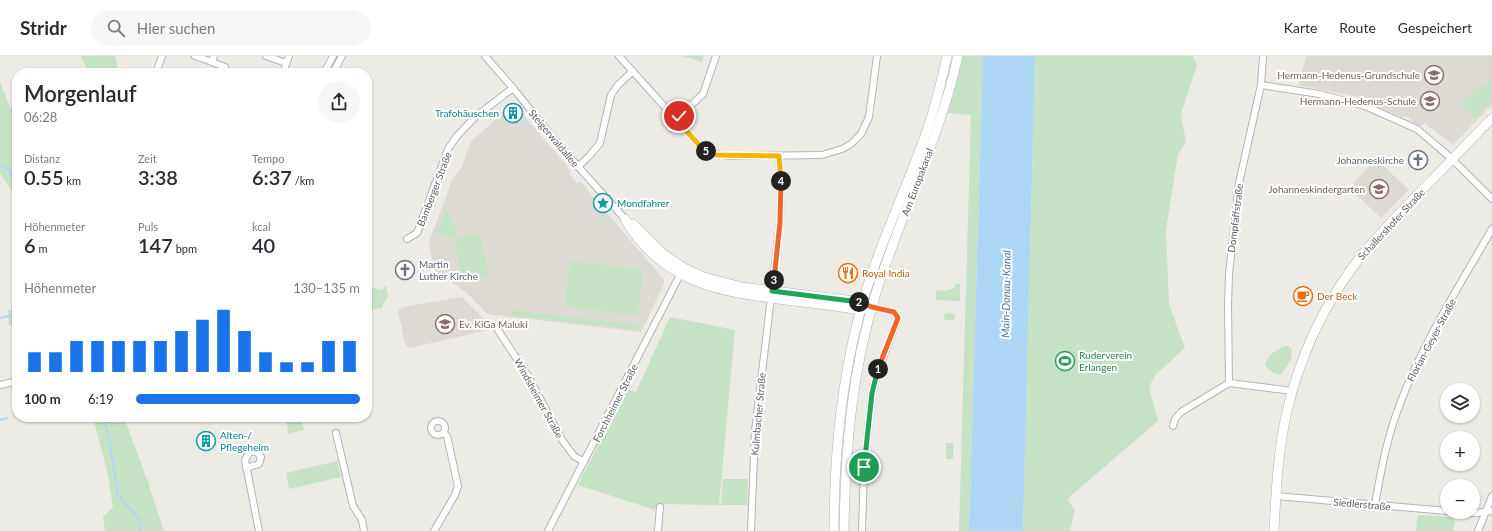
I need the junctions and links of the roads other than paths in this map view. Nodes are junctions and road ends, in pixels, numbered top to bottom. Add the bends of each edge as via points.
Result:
1 (162, 56) edge
2 (195, 56) edge
3 (266, 56) edge
4 (333, 56) edge
5 (342, 56) edge
6 (485, 56) edge
7 (619, 56) edge
8 (716, 56) edge
9 (877, 56) edge
10 (947, 56) edge
11 (958, 56) edge
12 (1263, 56) edge
13 (213, 59) edge
14 (288, 59) edge
15 (158, 68) edge
16 (225, 68) edge
17 (327, 68) edge
18 (336, 68) edge
19 (633, 71) junction
20 (1261, 85) junction
21 (512, 88) junction
22 (1492, 118) edge
23 (676, 119) junction
24 (779, 156) junction
25 (1452, 160) junction
26 (578, 167) junction
27 (1492, 198) edge
28 (625, 219) joint
29 (1492, 229) edge
30 (407, 239) dead end
31 (682, 271) junction
32 (772, 294) junction
33 (862, 306) junction
34 (872, 307) junction
35 (498, 330) dead end
36 (12, 382) edge
37 (1229, 383) junction
38 (0, 385) edge
39 (1293, 391) junction
40 (1173, 426) dead end
41 (336, 433) dead end
42 (444, 433) dead end
43 (584, 462) junction
44 (246, 468) dead end
45 (1276, 496) junction
46 (1492, 496) edge
47 (1375, 505) junction
48 (660, 507) dead end
49 (1440, 510) edge
50 (1489, 512) edge
51 (259, 531) edge
52 (364, 531) edge
53 (434, 531) edge
54 (548, 531) edge
55 (658, 531) edge
56 (750, 531) edge
57 (834, 531) edge
58 (844, 531) edge
59 (862, 531) edge
60 (1274, 531) edge
61 (1478, 531) edge

1 - 15 street
2 - 13 street
3 - 14 street
4 - 17 street
5 - 18 street
6 - 21 street, Steigerwaldallee
7 - 19 street
8 - 23 street via 702,94
9 - 24 street via 869,117 861,134 851,144 832,152
10 - 33 main road, Am Europakanal via 932,112
11 - 34 main road, Am Europakanal via 943,114
12 - 20 street, Dompfaffstraße
13 - 16 street
19 - 23 street
19 - 26 street via 611,95 600,143
20 - 25 street via 1319,94 1365,106 1417,129
20 - 37 street, Dompfaffstraße via 1239,183 1229,269
21 - 26 street, Steigerwaldallee
21 - 30 street, Bamberger Straße via 475,117 457,136 448,149 417,233
22 - 25 main road, Schallershofer Straße
23 - 24 street via 699,145 716,155
24 - 32 street, Kulmbacher Straße via 780,222
25 - 27 street
25 - 39 main road, Schallershofer Straße via 1378,236 1349,271 1314,330
26 - 28 street, Steigerwaldallee
28 - 31 main road, Steigerwaldallee via 651,253 664,264
29 - 47 street, Florian-Geyer-Straße via 1409,381 1392,427
31 - 32 main road, Steigerwaldallee via 702,284 721,290
31 - 43 street, Forchheimer Straße
32 - 33 main road, Steigerwaldallee
32 - 56 street, Kulmbacher Straße via 756,431
33 - 34 main road
33 - 57 main road, Am Europakanal via 846,376 839,422
34 - 58 main road, Am Europakanal via 859,360 851,411
34 - 59 street via 894,312 898,318 878,368 872,393 864,467
35 - 43 street, Windsheimer Straße via 528,376 562,440 574,456
36 - 38 street
37 - 39 street
37 - 40 street via 1181,412
39 - 45 main road, Schallershofer Straße via 1282,439
41 - 52 street via 352,506 362,520
42 - 53 street via 447,436 458,486
43 - 54 street, Forchheimer Straße
44 - 51 street
45 - 47 street, Siedlerstraße
45 - 60 main road, Schallershofer Straße
46 - 50 street
47 - 49 street, Siedlerstraße
48 - 55 street
50 - 61 street

